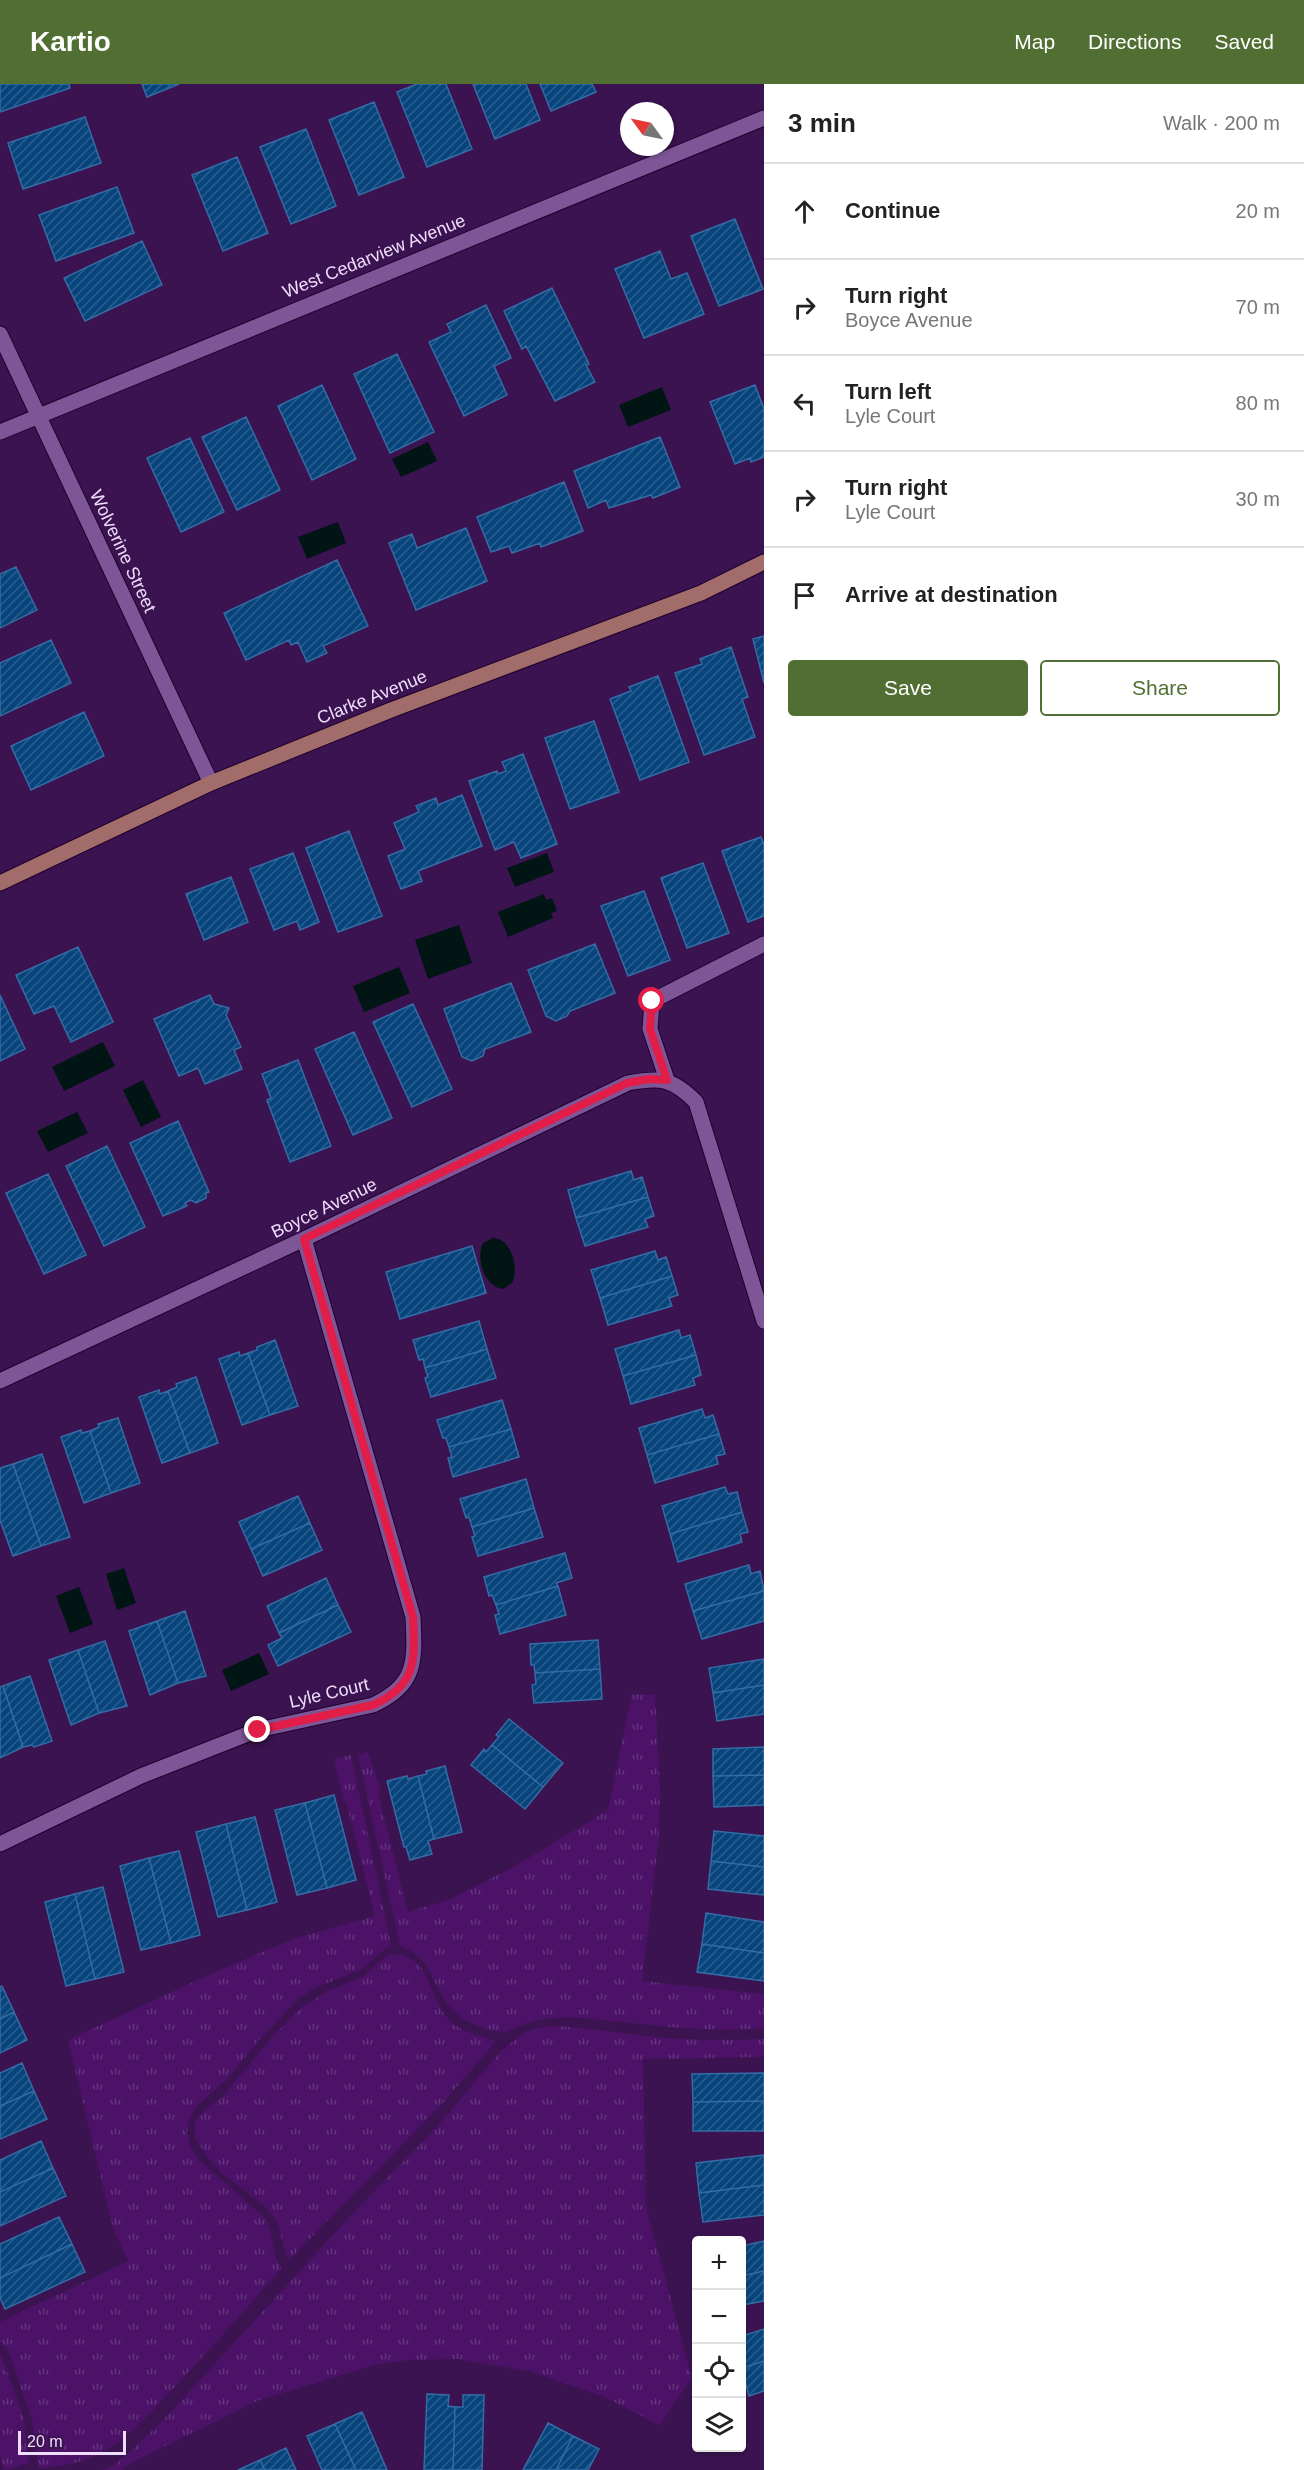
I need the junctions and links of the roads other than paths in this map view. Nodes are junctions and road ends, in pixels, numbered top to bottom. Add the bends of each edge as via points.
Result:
1 (764, 118) edge
2 (0, 334) edge
3 (37, 415) junction
4 (0, 432) edge
5 (764, 562) edge
6 (211, 783) junction
7 (0, 883) edge
8 (764, 944) edge
9 (667, 1080) junction
10 (304, 1239) junction
11 (764, 1322) edge
12 (0, 1381) edge
13 (0, 1844) edge

1 - 3 street, West Cedarview Avenue
2 - 3 street, Wolverine Street
3 - 4 street, West Cedarview Avenue
3 - 6 street, Wolverine Street
5 - 6 street, Clarke Avenue via 700,593
6 - 7 street, Clarke Avenue
8 - 9 street via 652,1001 650,1029
9 - 10 street, Boyce Avenue via 627,1083
9 - 11 street via 696,1102
10 - 12 street, Boyce Avenue
10 - 13 street, Lyle Court via 413,1617 415,1658 406,1681 390,1697 373,1705 258,1730 141,1776

